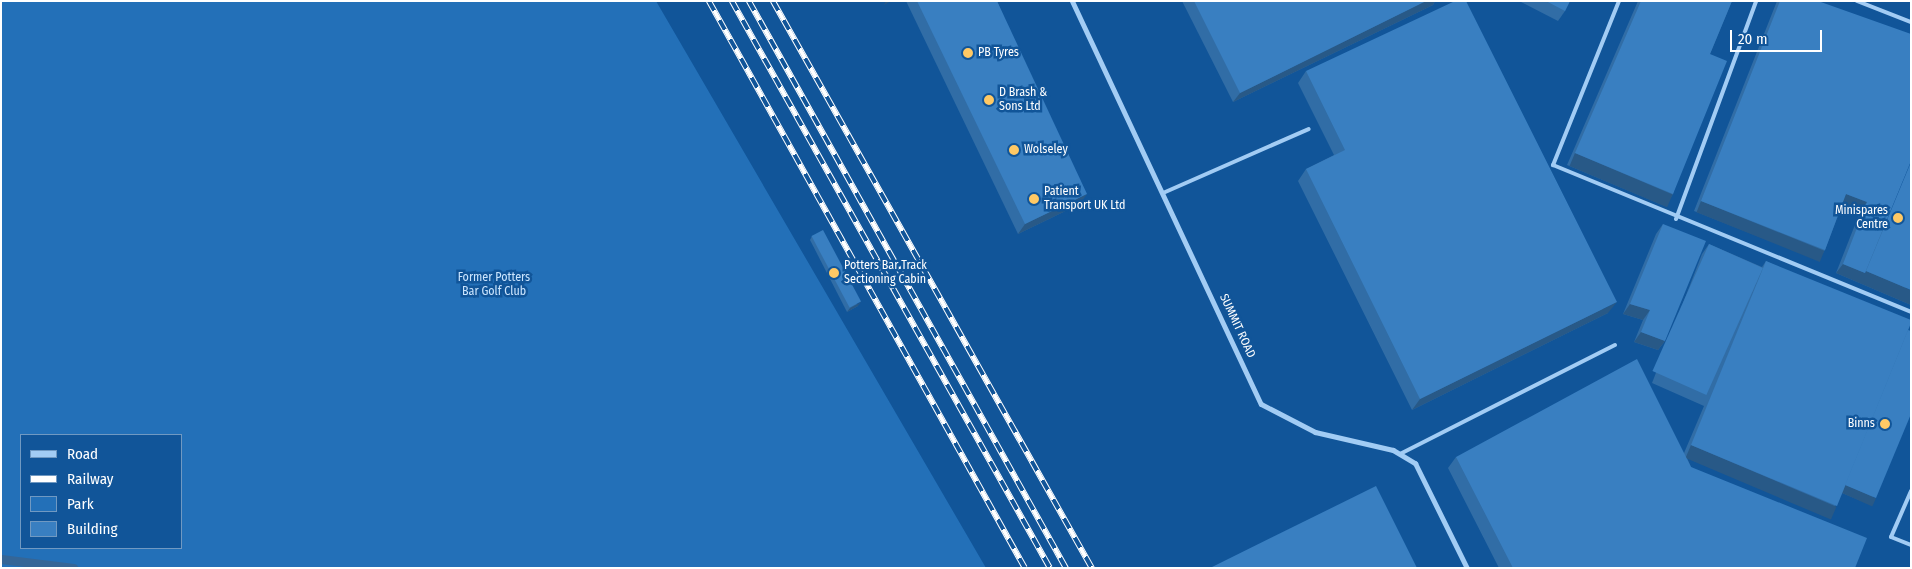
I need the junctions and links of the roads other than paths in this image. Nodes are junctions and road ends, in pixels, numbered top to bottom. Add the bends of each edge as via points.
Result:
1 (1072, 1) edge
2 (1619, 1) edge
3 (1756, 1) edge
4 (1857, 1) edge
5 (1911, 22) edge
6 (1309, 129) dead end
7 (1163, 193) junction
8 (1676, 219) junction
9 (1911, 312) edge
10 (1615, 345) dead end
11 (1400, 454) junction
12 (1911, 491) edge
13 (1911, 545) edge
14 (1467, 568) edge

1 - 7 street, SUMMIT ROAD
2 - 8 lane via 1553,166
3 - 8 lane
4 - 5 lane
6 - 7 lane
7 - 11 street, SUMMIT ROAD via 1261,404 1315,432
8 - 9 lane
10 - 11 lane
11 - 14 street, SUMMIT ROAD via 1415,464 1428,482
12 - 13 lane via 1891,537

